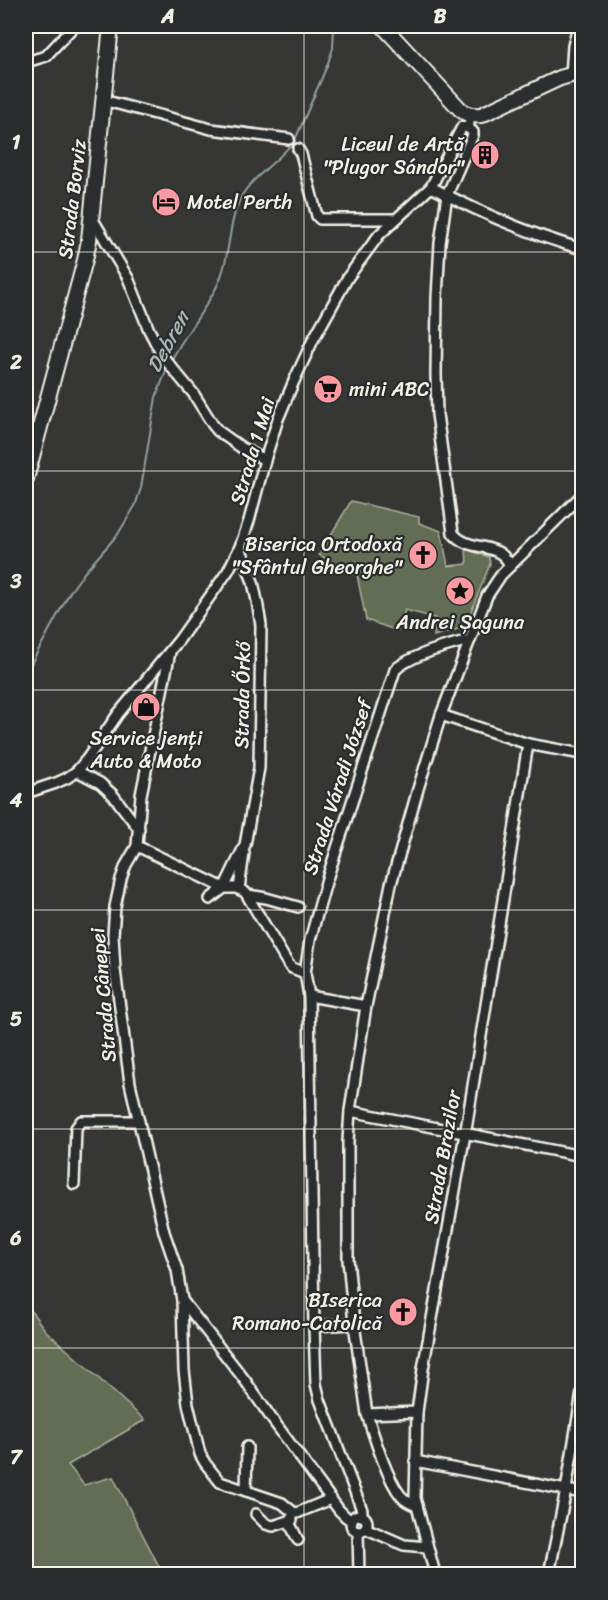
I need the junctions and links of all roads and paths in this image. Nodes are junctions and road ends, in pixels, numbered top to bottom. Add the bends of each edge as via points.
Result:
1 (74, 26) edge
2 (110, 26) edge
3 (578, 26) edge
4 (386, 27) edge
5 (26, 63) edge
6 (577, 73) edge
7 (103, 100) junction
8 (470, 122) junction
9 (289, 139) dead end
10 (298, 149) dead end
11 (431, 187) junction
12 (447, 195) junction
13 (92, 218) junction
14 (395, 219) junction
15 (582, 249) edge
16 (265, 460) junction
17 (26, 479) edge
18 (581, 500) edge
19 (240, 547) junction
20 (512, 565) junction
21 (470, 640) junction
22 (170, 652) junction
23 (441, 715) junction
24 (528, 744) junction
25 (582, 754) edge
26 (77, 771) junction
27 (26, 793) edge
28 (139, 829) junction
29 (245, 845) junction
30 (137, 846) junction
31 (224, 888) junction
32 (239, 889) junction
33 (248, 896) junction
34 (210, 899) dead end
35 (298, 907) dead end
36 (305, 973) junction
37 (309, 996) junction
38 (366, 1006) junction
39 (350, 1111) junction
40 (139, 1120) junction
41 (465, 1133) junction
42 (582, 1156) edge
43 (74, 1184) dead end
44 (182, 1300) junction
45 (354, 1324) junction
46 (314, 1326) junction
47 (582, 1393) edge
48 (417, 1412) junction
49 (367, 1414) junction
50 (247, 1447) dead end
51 (415, 1461) junction
52 (566, 1490) junction
53 (246, 1491) junction
54 (582, 1493) edge
55 (331, 1499) junction
56 (417, 1506) junction
57 (256, 1514) dead end
58 (292, 1516) junction
59 (356, 1518) junction
60 (361, 1529) junction
61 (298, 1540) dead end
62 (427, 1547) junction
63 (359, 1575) edge
64 (435, 1575) edge
65 (549, 1575) edge

1 - 5 street via 46,56
2 - 7 main road, Strada Borviz
3 - 6 street via 573,46
4 - 8 main road
6 - 8 main road via 543,85
7 - 9 street via 212,129
7 - 13 main road, Strada Borviz
8 - 11 street, Strada 1 Mai via 461,129
8 - 12 street via 473,135
10 - 14 street via 320,219
11 - 12 street
11 - 14 street, Strada 1 Mai
12 - 15 street via 512,225
12 - 20 street via 440,243 435,374 450,518 458,539 501,554
13 - 16 street via 128,278 163,357 218,431
13 - 17 main road, Strada Borviz via 85,260
14 - 16 street, Strada 1 Mai via 379,235 335,300 294,381
16 - 19 street, Strada 1 Mai
18 - 20 street
19 - 22 street, Strada 1 Mai via 228,571
19 - 29 street, Strada Őrkő via 257,601 261,642 259,768
20 - 21 street via 490,590
21 - 23 street
21 - 36 street, Strada Váradi József via 404,662 395,670 326,882
22 - 26 street, Strada 1 Mai
22 - 28 street, Strada Cânepei via 144,774
23 - 24 street
23 - 38 street via 391,884
24 - 25 street
24 - 41 street, Strada Brazilor
26 - 27 street, Strada 1 Mai
26 - 28 street via 113,795
28 - 30 street, Strada Cânepei
29 - 31 street, Strada Őrkő
29 - 32 street, Strada Őrkő
30 - 31 street
30 - 40 street, Strada Cânepei via 121,879 113,935 130,1083
31 - 32 street
31 - 34 street, Strada Őrkő
32 - 33 street
33 - 35 street
33 - 36 street via 288,964
36 - 37 street, Strada Váradi József
37 - 38 street
37 - 46 street, Strada Váradi József
38 - 39 street
39 - 41 street
39 - 45 street via 347,1236
40 - 43 street via 81,1121 76,1128
40 - 44 street, Strada Cânepei
41 - 42 street
41 - 48 street, Strada Brazilor
44 - 53 street, Strada Cânepei via 184,1370 200,1454 220,1482
44 - 55 street, Strada Cânepei
45 - 46 street
45 - 49 street
46 - 59 street, Strada Váradi József via 316,1384 362,1510
47 - 52 street
48 - 49 street
48 - 51 street, Strada Brazilor
49 - 56 street via 396,1490 404,1500
50 - 53 street
51 - 52 street
51 - 56 street, Strada Brazilor
52 - 54 street
52 - 65 street
53 - 58 street, Strada Cânepei via 282,1503
55 - 58 street
55 - 59 street, Strada Cânepei via 346,1517
56 - 62 street, Strada Brazilor
57 - 58 street via 273,1526
58 - 61 street via 290,1524
59 - 60 street via 352,1526
60 - 62 street via 404,1545
60 - 63 street
62 - 64 street, Strada Brazilor

